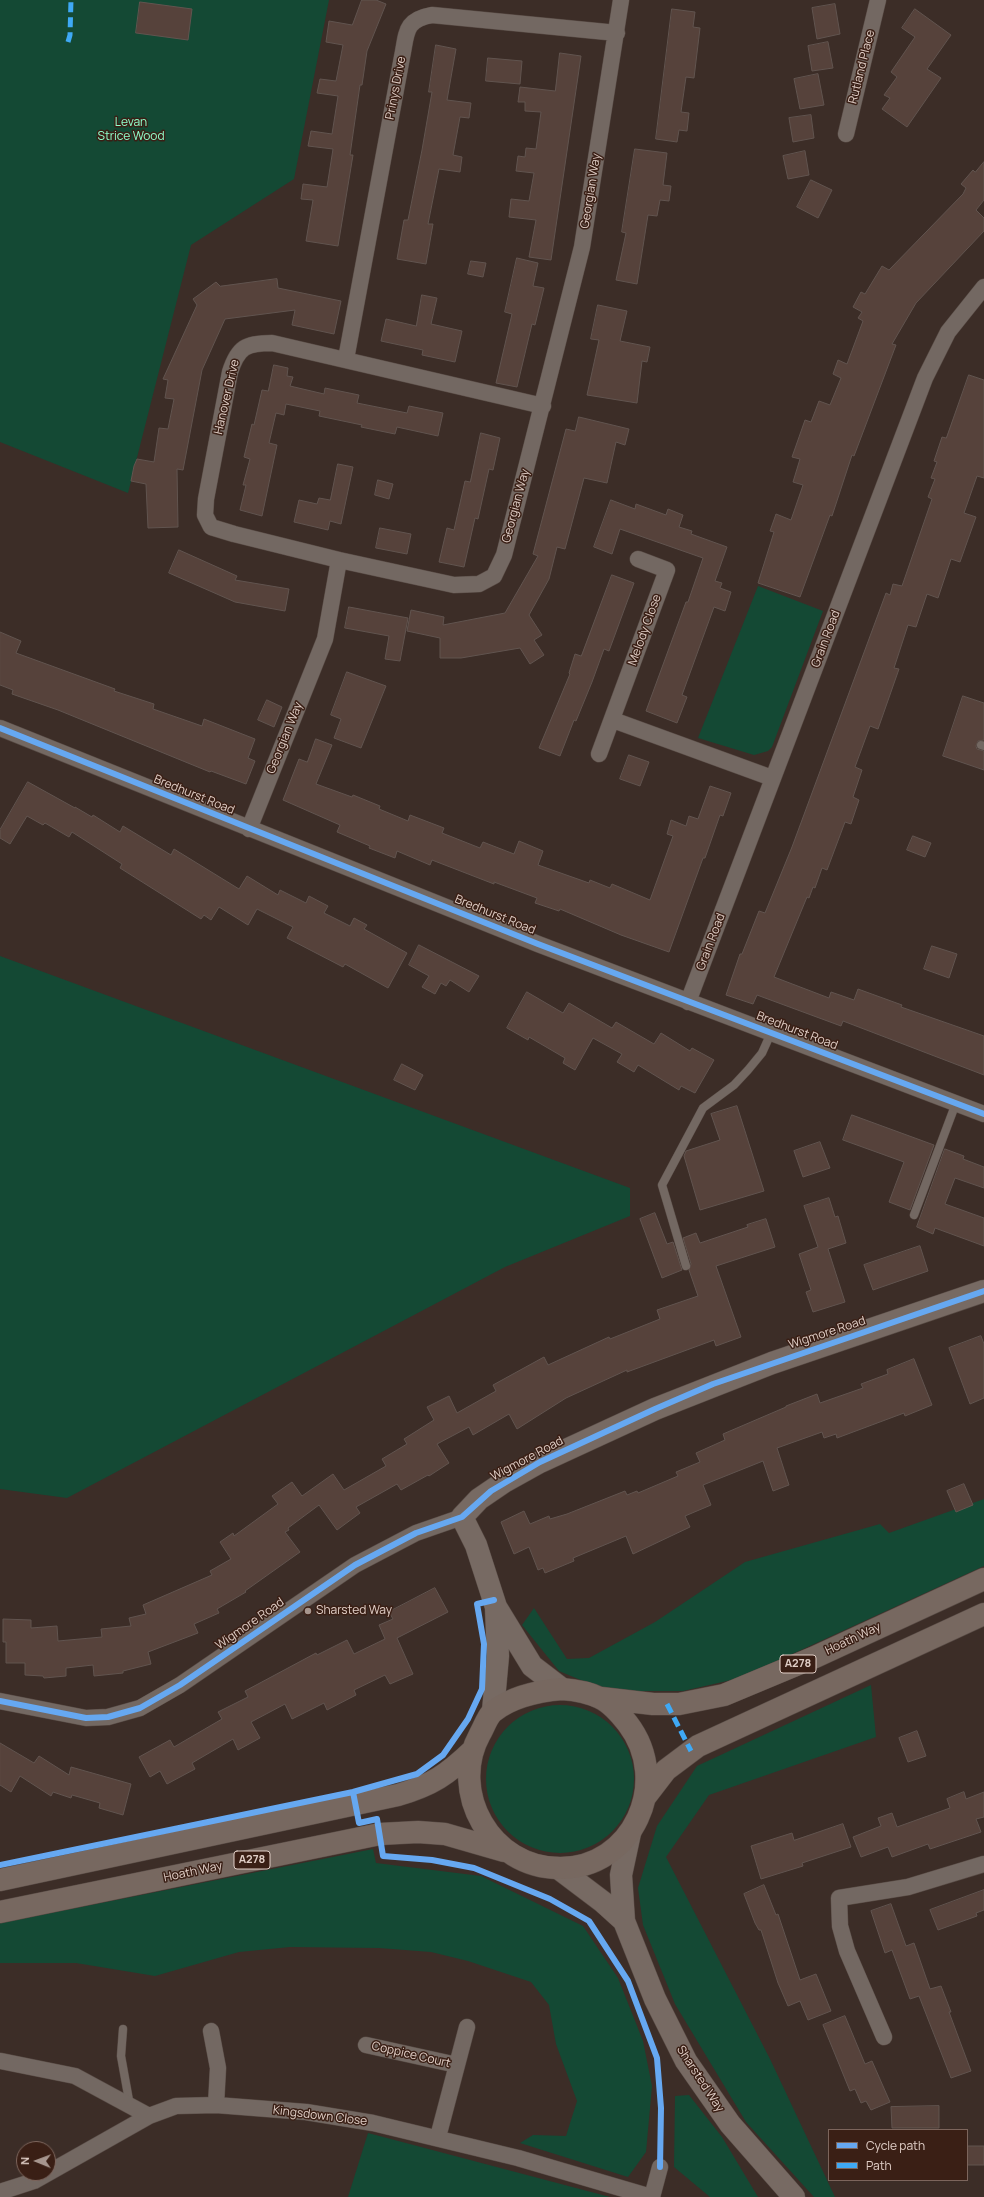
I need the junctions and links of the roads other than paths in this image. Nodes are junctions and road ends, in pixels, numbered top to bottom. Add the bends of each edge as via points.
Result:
1 (621, 0) edge
2 (878, 0) edge
3 (617, 33) junction
4 (846, 134) dead end
5 (984, 287) edge
6 (346, 359) junction
7 (543, 406) junction
8 (638, 559) dead end
9 (339, 560) junction
10 (613, 720) junction
11 (0, 728) edge
12 (599, 754) dead end
13 (772, 778) junction
14 (249, 829) junction
15 (688, 1002) junction
16 (771, 1034) junction
17 (956, 1103) junction
18 (984, 1114) edge
19 (914, 1215) dead end
20 (686, 1266) dead end
21 (984, 1291) edge
22 (462, 1517) junction
23 (984, 1579) edge
24 (496, 1607) junction
25 (984, 1614) edge
26 (562, 1689) junction
27 (601, 1698) junction
28 (0, 1701) edge
29 (493, 1711) junction
30 (473, 1750) junction
31 (646, 1796) junction
32 (630, 1833) junction
33 (504, 1851) junction
34 (984, 1864) edge
35 (558, 1868) junction
36 (0, 1880) edge
37 (0, 1912) edge
38 (624, 1921) junction
39 (467, 2027) dead end
40 (123, 2029) dead end
41 (211, 2031) dead end
42 (884, 2037) dead end
43 (366, 2045) dead end
44 (1, 2061) edge
45 (457, 2065) junction
46 (131, 2106) junction
47 (216, 2106) junction
48 (149, 2116) junction
49 (438, 2138) junction
50 (660, 2167) dead end
51 (3, 2194) edge
52 (651, 2197) edge
53 (794, 2197) edge

1 - 3 street, Georgian Way
2 - 4 street, Rutland Place
3 - 6 street, Prinys Drive via 432,15 416,19 410,25
3 - 7 street, Georgian Way via 582,247
5 - 13 street, Grain Road via 948,332 925,378
6 - 7 street, Hanover Drive
6 - 9 street, Hanover Drive via 272,343 246,346 236,355 230,372 205,515 211,527
7 - 9 street, Georgian Way via 504,555 494,576 479,584 454,585
8 - 10 street, Melody Close via 667,570
9 - 14 street, Georgian Way via 324,639
10 - 12 street, Melody Close
10 - 13 street
11 - 14 street, Bredhurst Road
13 - 15 street, Grain Road
14 - 15 street, Bredhurst Road
15 - 16 street, Bredhurst Road
16 - 17 street, Bredhurst Road
16 - 20 lane via 762,1053 748,1070 734,1085 703,1108 662,1185
17 - 18 street, Bredhurst Road
17 - 19 lane
21 - 22 street, Wigmore Road via 765,1366 654,1409 540,1462 504,1482 479,1499
22 - 24 street via 476,1546
22 - 28 street, Wigmore Road via 416,1533 355,1565 174,1690 140,1708 108,1718 86,1718
23 - 27 main road, Hoath Way / A278 via 724,1695 679,1704
24 - 26 street via 532,1666
24 - 29 street via 498,1656
25 - 31 main road, A278 via 698,1746 666,1770
26 - 27 main road
26 - 29 main road via 538,1691
27 - 31 main road via 622,1716 636,1735 644,1755 647,1775
29 - 30 main road
30 - 33 main road via 469,1772 471,1798 484,1828
30 - 36 main road via 438,1780 398,1795
31 - 32 main road via 638,1820
32 - 35 main road via 606,1854 582,1866
32 - 38 street, Sharsted Way via 622,1875
33 - 35 main road via 522,1860
33 - 37 main road, Hoath Way / A278 via 445,1834 380,1834
34 - 42 street via 915,1886 839,1898 840,1926 847,1952
35 - 38 street, Sharsted Way
38 - 53 street, Sharsted Way via 655,1999 686,2061 730,2124
39 - 45 street, Coppice Court
40 - 46 lane via 121,2056
41 - 47 street via 218,2068
43 - 45 street, Coppice Court
44 - 46 street via 75,2076
45 - 49 street, Coppice Court
46 - 48 street
47 - 48 street, Kingsdown Close via 176,2106
47 - 49 street, Kingsdown Close via 306,2112 373,2123
48 - 51 street, Kingsdown Close via 34,2181
49 - 52 street, Kingsdown Close via 518,2158
50 - 52 street, Kingsdown Close

